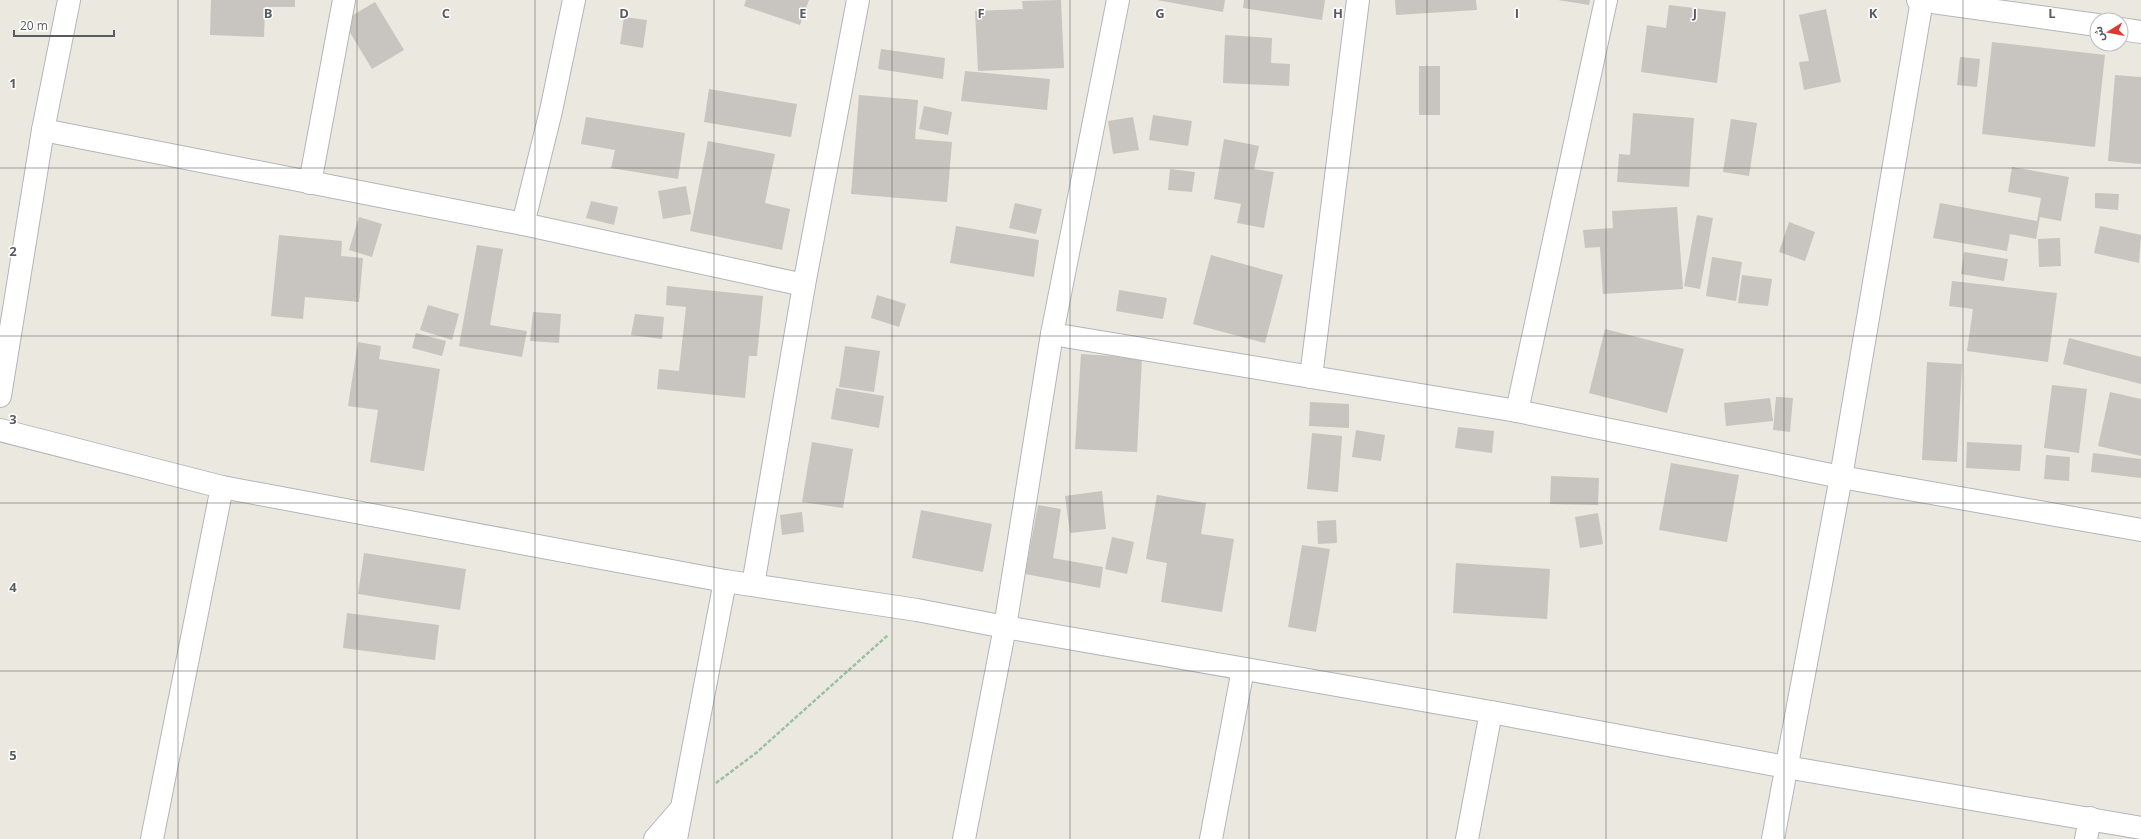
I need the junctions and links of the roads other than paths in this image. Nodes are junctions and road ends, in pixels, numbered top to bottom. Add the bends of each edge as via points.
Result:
1 (69, 0) edge
2 (344, 0) edge
3 (574, 0) edge
4 (858, 0) edge
5 (1118, 0) edge
6 (1358, 0) edge
7 (1606, 0) edge
8 (1921, 0) edge
9 (2089, 24) edge
10 (2129, 30) edge
11 (2141, 32) edge
12 (43, 130) junction
13 (310, 183) junction
14 (523, 224) junction
15 (804, 285) junction
16 (1052, 334) junction
17 (1311, 377) junction
18 (0, 396) edge
19 (1517, 411) junction
20 (0, 430) edge
21 (1841, 477) junction
22 (222, 487) junction
23 (2141, 530) edge
24 (725, 582) junction
25 (753, 585) junction
26 (1005, 627) junction
27 (1243, 669) junction
28 (1491, 712) junction
29 (1786, 767) junction
30 (681, 809) junction
31 (2141, 828) edge
32 (2088, 829) edge
33 (152, 839) edge
34 (655, 839) edge
35 (676, 839) edge
36 (964, 839) edge
37 (1212, 839) edge
38 (1467, 839) edge
39 (1773, 839) edge

1 - 12 street
2 - 13 street
3 - 14 street via 551,111
4 - 15 street
5 - 16 street
6 - 17 street
7 - 19 street
8 - 9 street
8 - 21 street
10 - 11 street
12 - 13 street
12 - 18 street
13 - 14 street
14 - 15 street
15 - 25 street
16 - 17 street
16 - 26 street
17 - 19 street
19 - 21 street
20 - 22 street
21 - 23 street
21 - 29 street
22 - 24 street
22 - 33 street
24 - 25 street
24 - 30 street
25 - 26 street via 917,610
26 - 27 street
26 - 36 street
27 - 28 street
27 - 37 street
28 - 29 street
28 - 38 street
29 - 32 street
29 - 39 street
30 - 34 street
30 - 35 street
31 - 32 street

